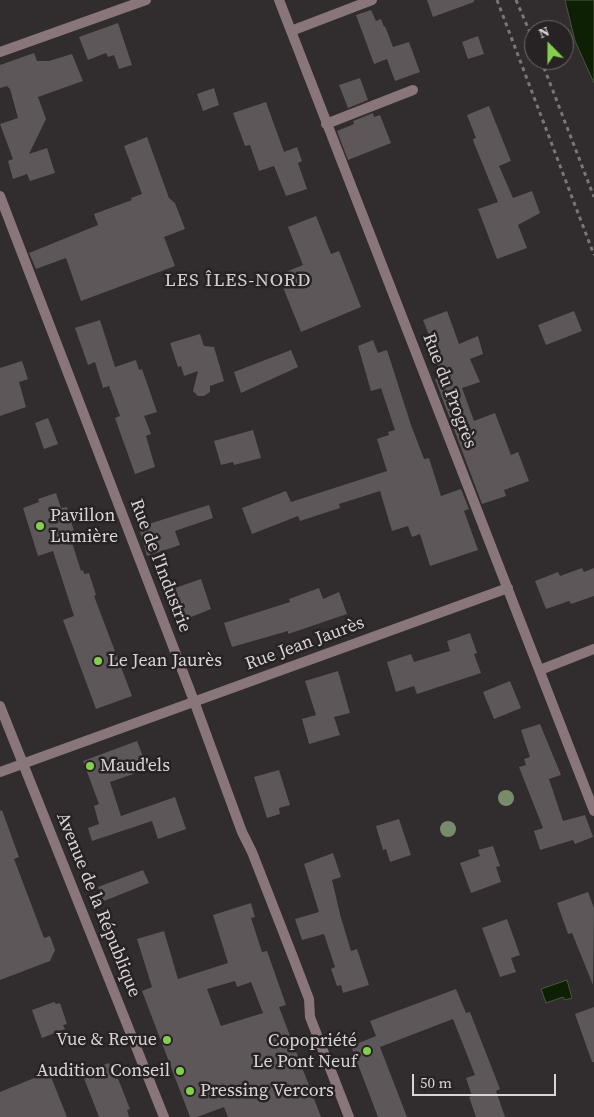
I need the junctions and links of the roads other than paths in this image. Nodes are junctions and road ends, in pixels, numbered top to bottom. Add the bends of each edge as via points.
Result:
1 (146, 0) edge
2 (279, 0) edge
3 (372, 0) edge
4 (291, 31) junction
5 (0, 52) edge
6 (413, 90) dead end
7 (326, 124) junction
8 (0, 196) edge
9 (508, 588) junction
10 (594, 649) edge
11 (540, 670) junction
12 (194, 702) junction
13 (0, 706) edge
14 (24, 764) junction
15 (0, 772) edge
16 (594, 811) edge
17 (164, 1117) edge
18 (348, 1117) edge

1 - 5 street
2 - 4 street, Rue du Progrès
3 - 4 street
4 - 7 street, Rue du Progrès
6 - 7 street
7 - 9 street, Rue du Progrès
8 - 12 street, Rue de l'Industrie
9 - 11 street, Rue du Progrès
9 - 12 street, Rue Jean Jaurès
10 - 11 street
11 - 16 street, Rue du Progrès
12 - 14 street, Rue Jean Jaurès
12 - 18 street, Rue de l'Industrie via 308,999 310,1018
13 - 14 street, Avenue de la République
14 - 15 street, Rue Jean Jaurès
14 - 17 street, Avenue de la République

